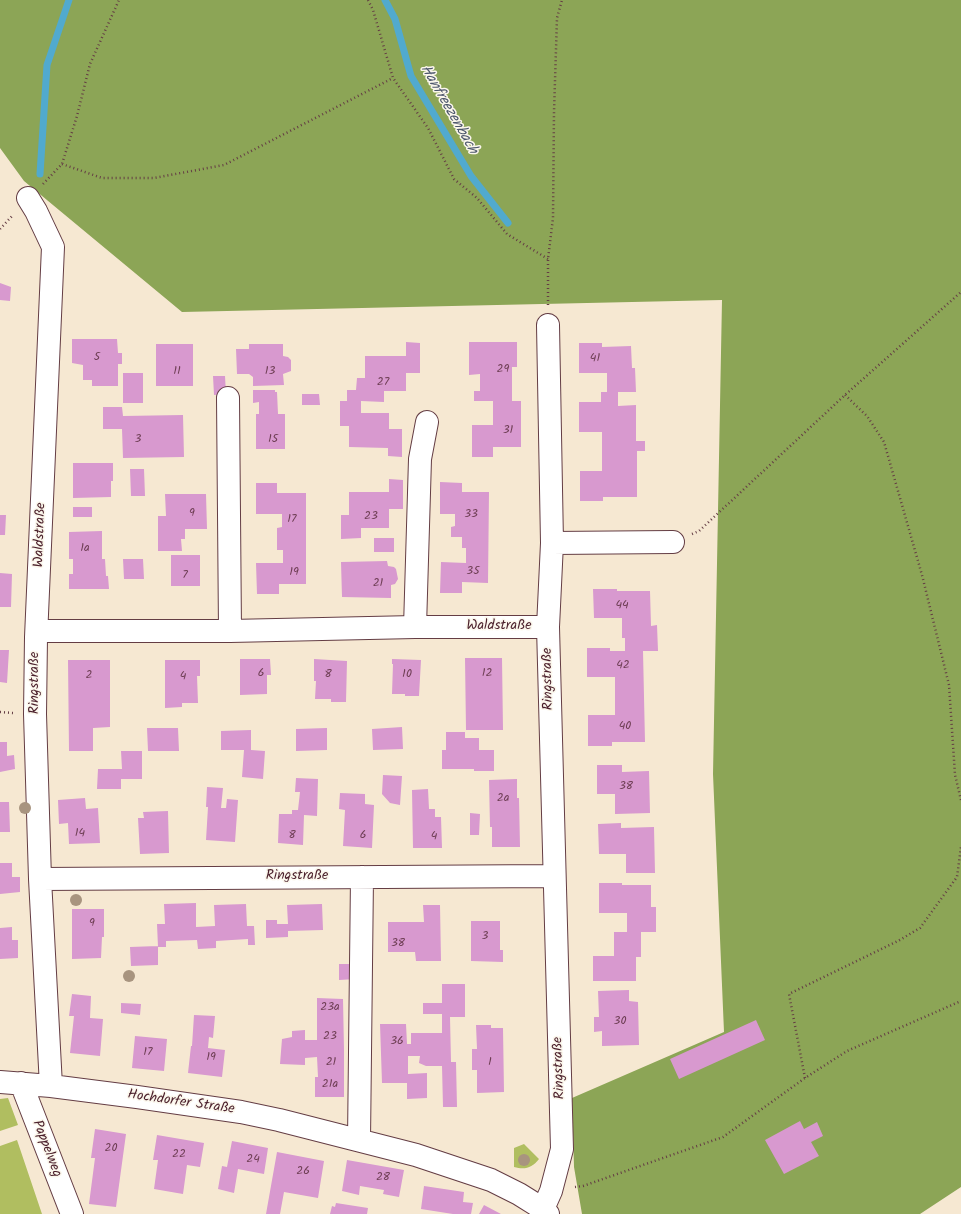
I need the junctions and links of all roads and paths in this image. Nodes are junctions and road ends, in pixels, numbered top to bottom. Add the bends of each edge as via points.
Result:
1 (119, 0) edge
2 (368, 0) edge
3 (562, 0) edge
4 (393, 78) junction
5 (62, 164) junction
6 (28, 198) joint
7 (548, 259) junction
8 (961, 292) edge
9 (548, 325) joint
10 (845, 395) junction
11 (228, 398) dead end
12 (427, 422) dead end
13 (552, 542) junction
14 (673, 542) joint
15 (414, 627) junction
16 (548, 627) junction
17 (37, 631) junction
18 (230, 631) junction
19 (961, 800) edge
20 (961, 847) edge
21 (554, 876) junction
22 (362, 877) junction
23 (40, 879) junction
24 (961, 1000) edge
25 (805, 1078) junction
26 (10, 1082) edge
27 (51, 1086) junction
28 (359, 1140) junction
29 (547, 1205) edge
30 (72, 1214) edge

1 - 5 path via 90,64
2 - 4 path
3 - 7 path via 557,18 553,218
4 - 5 path via 224,165 154,178 102,178
4 - 7 path via 428,128 454,179 477,198 507,234
5 - 6 path
6 - 17 street, Waldstraße via 53,246
7 - 9 path
8 - 10 path
9 - 13 street, Waldstraße
10 - 14 path via 698,531
10 - 19 path via 867,416 884,442 922,575 949,685 955,775
11 - 18 street
12 - 15 street via 420,459
13 - 14 street
13 - 16 street, Waldstraße
15 - 16 street, Waldstraße
15 - 18 street, Waldstraße
16 - 21 street, Ringstraße
17 - 18 street, Waldstraße
17 - 23 street, Ringstraße via 35,714
20 - 25 path via 957,877 920,928 789,994
21 - 22 street, Ringstraße
21 - 29 street, Ringstraße via 562,1149
22 - 23 street, Ringstraße
22 - 28 street
23 - 27 street, Ringstraße
24 - 25 path via 847,1050
25 - 29 path via 724,1136 583,1186
26 - 27 street, Hochdorfer Straße
26 - 30 street, Pappelweg
27 - 28 street, Hochdorfer Straße via 241,1112
28 - 29 street, Hochdorfer Straße via 416,1155 492,1180

